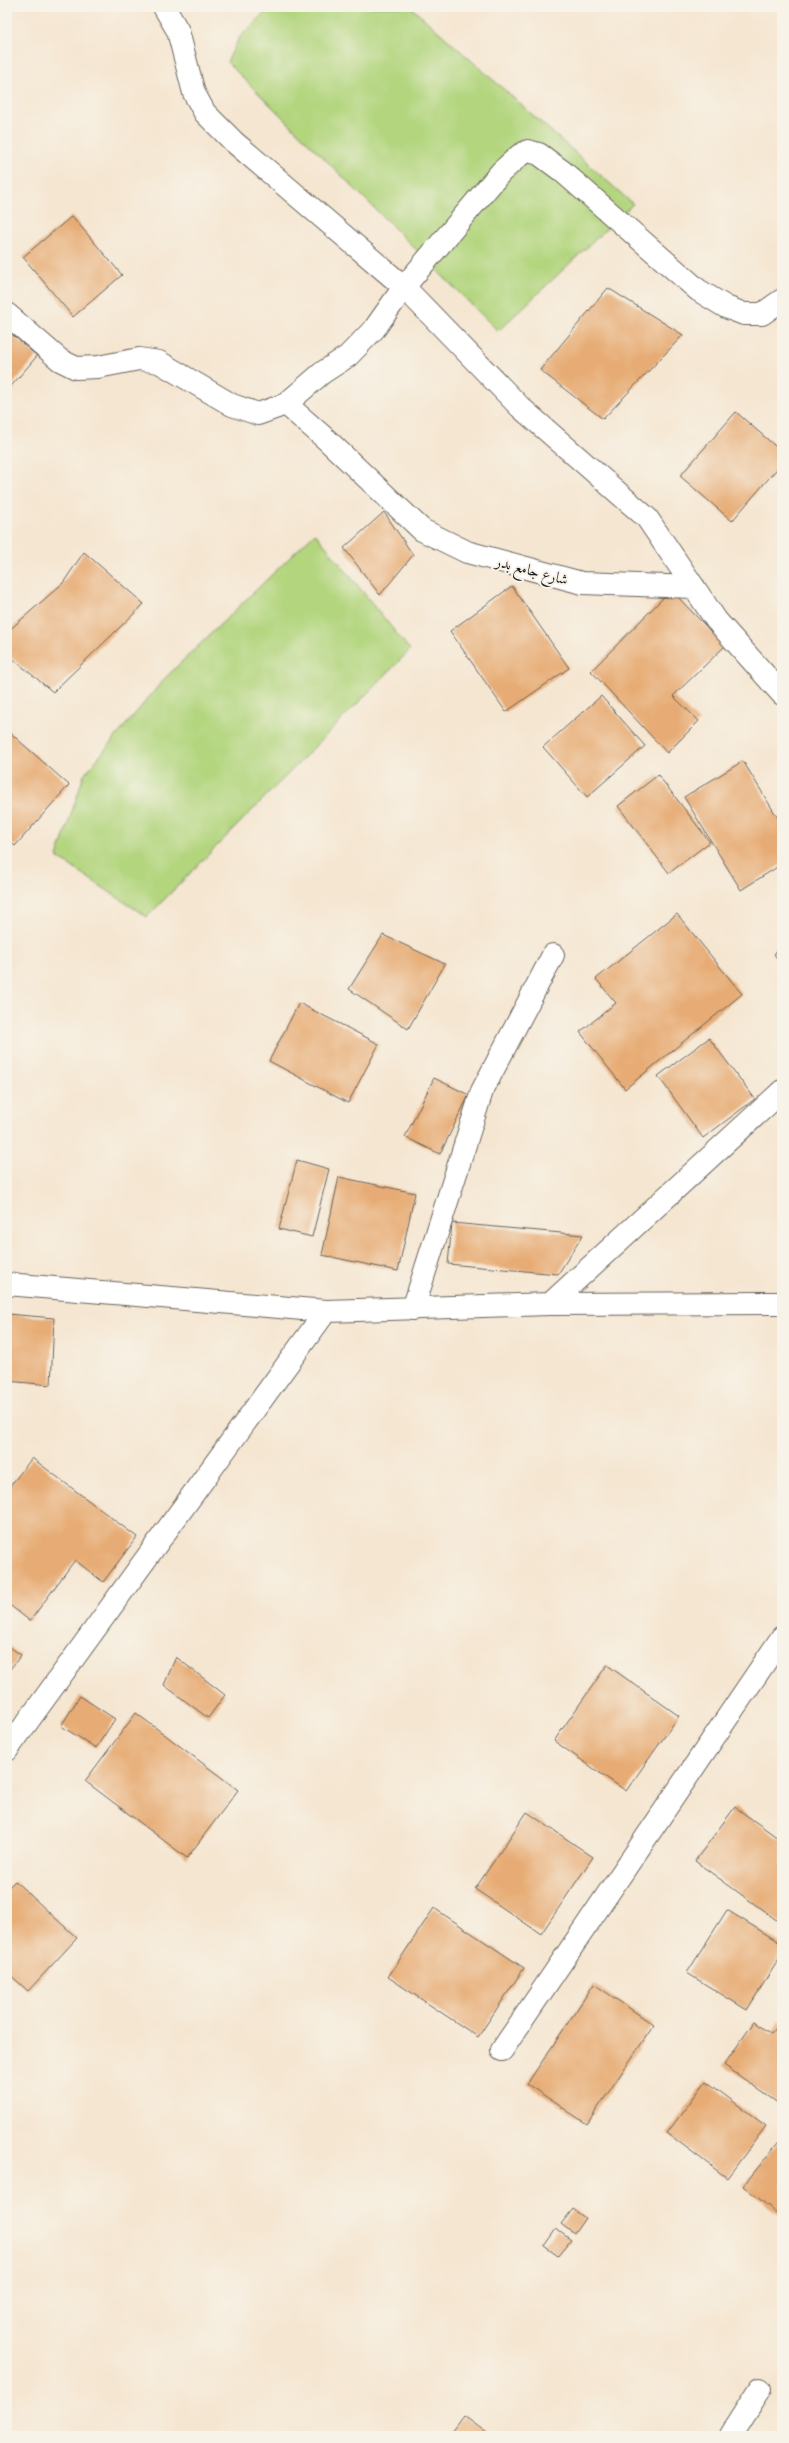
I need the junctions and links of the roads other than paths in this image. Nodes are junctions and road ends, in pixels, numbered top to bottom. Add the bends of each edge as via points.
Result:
1 (164, 7) edge
2 (404, 287) junction
3 (782, 300) edge
4 (7, 314) edge
5 (286, 404) junction
6 (694, 587) junction
7 (782, 694) edge
8 (553, 955) dead end
9 (782, 1091) edge
10 (7, 1284) edge
11 (782, 1303) edge
12 (550, 1304) junction
13 (413, 1309) junction
14 (326, 1312) junction
15 (782, 1637) edge
16 (7, 1750) edge
17 (502, 2050) dead end
18 (760, 2389) dead end
19 (730, 2436) edge

1 - 2 street via 178,31 194,93 204,113 234,142
2 - 3 street via 501,172 528,151 539,154 562,171 698,290 726,307 744,314 762,314
2 - 5 street via 375,328 348,356 322,373
2 - 6 street via 520,407 647,518
4 - 5 street via 60,360 76,368 98,367 139,359 159,362 232,405 258,414
5 - 6 street, شارع جامع بدر via 422,530 467,552 582,583
6 - 7 street via 716,620
8 - 13 street via 482,1091
9 - 12 street
10 - 14 street
11 - 12 street
12 - 13 street
13 - 14 street
14 - 16 street
15 - 17 street
18 - 19 street

